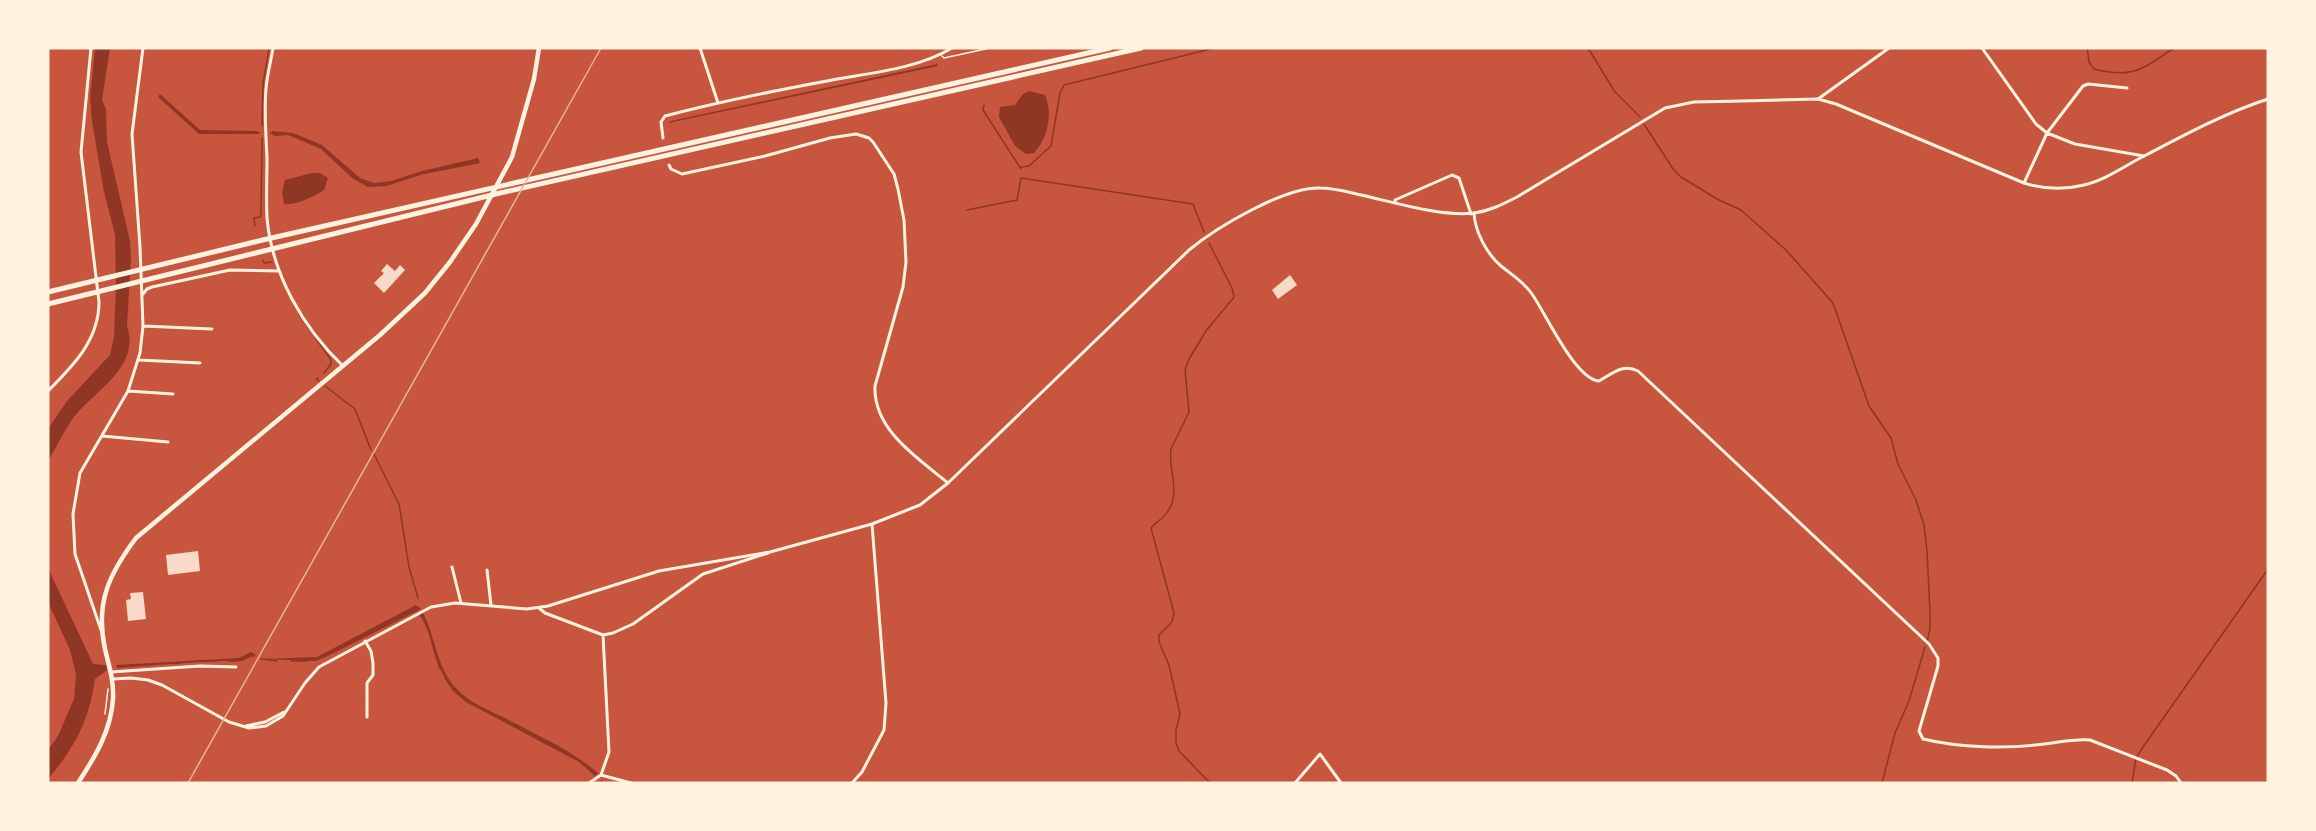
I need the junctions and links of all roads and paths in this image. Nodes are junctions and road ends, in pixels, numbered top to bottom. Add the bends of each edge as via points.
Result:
1 (91, 48) edge
2 (143, 48) edge
3 (273, 48) edge
4 (538, 48) edge
5 (700, 48) edge
6 (951, 48) edge
7 (990, 48) edge
8 (1110, 48) edge
9 (1141, 48) edge
10 (1889, 48) edge
11 (1982, 48) edge
12 (941, 54) junction
13 (2127, 88) dead end
14 (1818, 99) junction
15 (2268, 99) edge
16 (718, 103) junction
17 (2047, 133) junction
18 (663, 138) dead end
19 (2144, 156) junction
20 (669, 165) dead end
21 (537, 181) junction
22 (2024, 183) junction
23 (1395, 202) junction
24 (1472, 213) junction
25 (279, 271) junction
26 (48, 292) edge
27 (142, 295) junction
28 (48, 304) edge
29 (143, 326) junction
30 (212, 329) dead end
31 (138, 360) junction
32 (200, 363) dead end
33 (343, 366) junction
34 (48, 391) edge
35 (128, 391) junction
36 (173, 394) dead end
37 (102, 436) junction
38 (168, 442) dead end
39 (948, 483) junction
40 (872, 524) junction
41 (770, 552) junction
42 (452, 567) dead end
43 (488, 570) dead end
44 (461, 603) junction
45 (491, 605) junction
46 (539, 608) junction
47 (603, 635) junction
48 (104, 641) junction
49 (366, 642) junction
50 (236, 667) dead end
51 (111, 672) junction
52 (110, 680) junction
53 (105, 715) dead end
54 (367, 717) dead end
55 (601, 775) junction
56 (78, 783) edge
57 (589, 783) edge
58 (630, 783) edge
59 (852, 783) edge
60 (1295, 783) edge
61 (1341, 783) edge
62 (2181, 783) edge

1 - 34 street via 81,152 99,317 87,348
2 - 27 street via 132,134
3 - 25 street via 266,89 268,223
4 - 33 main road via 512,157 476,225 425,293
5 - 16 street
6 - 12 street
7 - 12 path via 944,58
8 - 21 highway
9 - 21 highway
10 - 14 street
11 - 17 street via 2036,124
12 - 16 street via 914,64
13 - 17 street via 2085,85
14 - 22 street via 1846,107
14 - 24 street via 1680,104 1648,117 1500,206
15 - 19 street via 2214,120
16 - 18 street via 665,116 661,122
17 - 19 street via 2075,144
17 - 22 street
19 - 22 street via 2083,185 2056,188
20 - 39 street via 682,174 830,138 856,134 869,138 894,174 902,201 906,256 903,286 875,386 876,405 895,437
21 - 26 highway via 504,185
21 - 28 highway via 518,189
23 - 24 street via 1443,212
23 - 24 street via 1452,175 1459,177
23 - 39 street via 1334,189 1303,189 1269,201 1209,236 1188,250
24 - 62 street via 1494,259 1532,294 1566,351 1587,377 1599,381 1623,368 1638,371 1929,644 1938,658 1938,666 1918,731 1923,739 1978,745 2090,740 2167,770
25 - 27 street via 230,270 152,287
25 - 33 street via 307,325
27 - 29 street
29 - 30 street
29 - 31 street
31 - 32 street
31 - 35 street
33 - 48 main road via 136,538 108,582 102,619
35 - 36 street
35 - 37 street
37 - 38 street
37 - 48 street via 80,473 72,522 75,554
39 - 40 street via 914,508
40 - 41 street
40 - 59 street via 886,703 884,730
41 - 46 street via 659,571
41 - 47 street via 703,574 633,624
42 - 44 street
43 - 45 street
44 - 45 street
44 - 49 street via 430,607
45 - 46 street
46 - 47 street
47 - 55 street via 610,743
48 - 51 main road
49 - 52 street via 319,667 276,722 256,728 218,717 162,685 131,678
49 - 54 street via 373,663 373,675 367,683
50 - 51 street
51 - 52 main road
52 - 53 path
52 - 56 main road via 112,707 107,728
55 - 57 street
55 - 58 street
60 - 61 street via 1320,754

